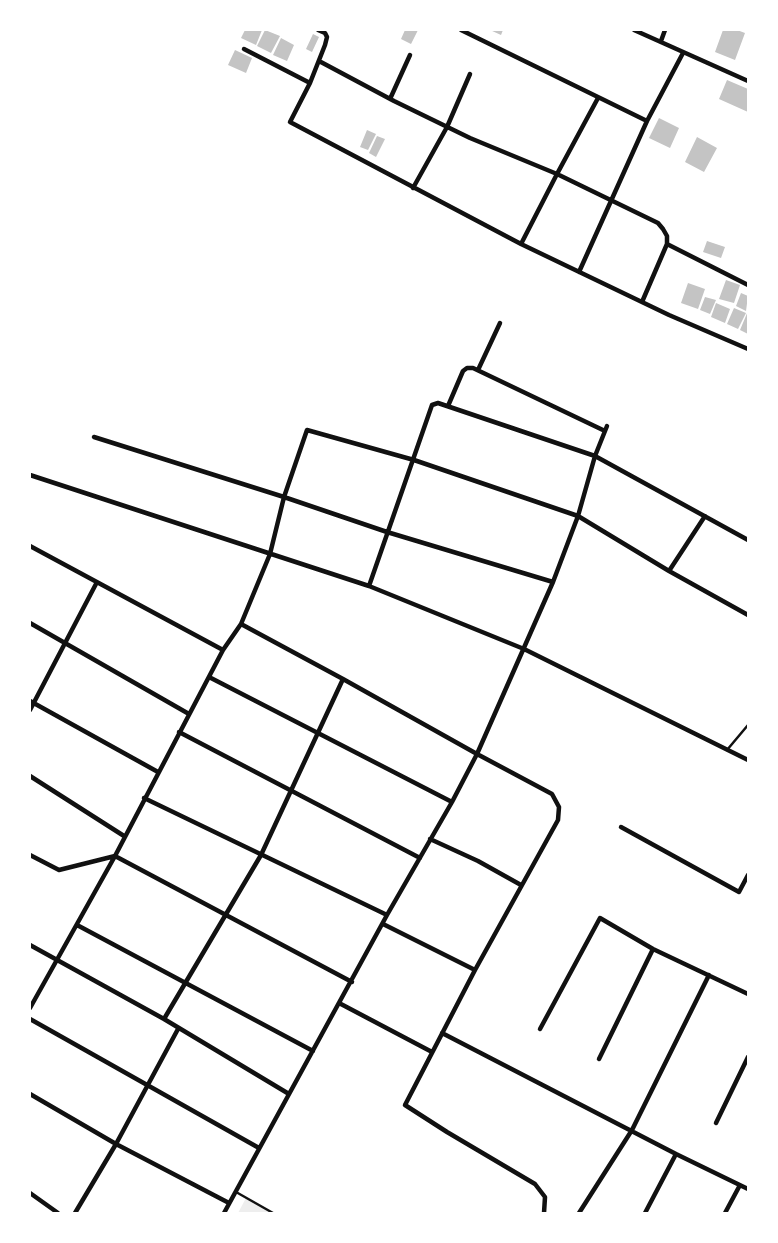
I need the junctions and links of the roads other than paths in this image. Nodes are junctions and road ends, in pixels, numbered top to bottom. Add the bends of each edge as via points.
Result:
1 (318, 30) edge
2 (462, 30) edge
3 (634, 30) edge
4 (665, 30) edge
5 (471, 32) edge
6 (661, 41) junction
7 (244, 49) dead end
8 (683, 53) junction
9 (410, 56) dead end
10 (319, 62) junction
11 (470, 74) dead end
12 (748, 81) edge
13 (310, 83) junction
14 (598, 98) junction
15 (390, 99) junction
16 (646, 122) junction
17 (448, 127) junction
18 (557, 174) junction
19 (414, 188) junction
20 (612, 200) junction
21 (522, 244) junction
22 (667, 244) junction
23 (579, 272) junction
24 (748, 284) edge
25 (642, 302) junction
26 (500, 323) dead end
27 (748, 349) edge
28 (478, 370) junction
29 (448, 406) junction
30 (607, 426) dead end
31 (605, 431) junction
32 (94, 437) dead end
33 (595, 456) junction
34 (414, 460) junction
35 (30, 475) edge
36 (284, 497) junction
37 (578, 516) junction
38 (705, 516) junction
39 (387, 532) junction
40 (748, 540) edge
41 (30, 546) edge
42 (270, 554) junction
43 (669, 571) junction
44 (97, 582) junction
45 (553, 582) junction
46 (369, 586) junction
47 (748, 615) edge
48 (30, 623) edge
49 (241, 624) junction
50 (66, 643) junction
51 (524, 649) junction
52 (223, 650) junction
53 (209, 677) junction
54 (343, 679) junction
55 (32, 702) edge
56 (30, 710) edge
57 (189, 714) junction
58 (748, 725) edge
59 (179, 732) junction
60 (318, 732) junction
61 (727, 750) junction
62 (476, 754) junction
63 (748, 760) edge
64 (158, 772) junction
65 (30, 776) edge
66 (291, 791) junction
67 (144, 798) junction
68 (452, 802) junction
69 (621, 827) dead end
70 (124, 836) junction
71 (430, 840) junction
72 (30, 855) edge
73 (261, 855) junction
74 (115, 856) junction
75 (420, 858) junction
76 (748, 875) edge
77 (521, 885) junction
78 (225, 914) junction
79 (387, 915) junction
80 (383, 924) junction
81 (76, 926) junction
82 (30, 945) edge
83 (653, 949) junction
84 (58, 960) junction
85 (475, 970) junction
86 (709, 975) junction
87 (352, 982) junction
88 (185, 983) junction
89 (748, 994) edge
90 (339, 1003) junction
91 (30, 1008) edge
92 (30, 1019) edge
93 (164, 1019) junction
94 (178, 1029) junction
95 (540, 1029) dead end
96 (442, 1033) junction
97 (313, 1050) junction
98 (432, 1052) junction
99 (748, 1057) edge
100 (599, 1059) dead end
101 (148, 1085) junction
102 (30, 1094) edge
103 (290, 1094) junction
104 (716, 1123) dead end
105 (632, 1130) junction
106 (116, 1144) junction
107 (259, 1148) junction
108 (676, 1154) junction
109 (740, 1185) junction
110 (748, 1189) edge
111 (236, 1192) junction
112 (30, 1193) edge
113 (230, 1204) junction
114 (58, 1213) edge
115 (75, 1213) edge
116 (224, 1213) edge
117 (273, 1213) edge
118 (544, 1213) edge
119 (579, 1213) edge
120 (645, 1213) edge
121 (725, 1213) edge

1 - 10 street via 327,37
2 - 5 street
3 - 6 street
4 - 6 street
5 - 14 street
6 - 8 street
7 - 13 street
8 - 12 street
8 - 16 street
9 - 15 street
10 - 13 street
10 - 15 street
11 - 17 street
13 - 19 street via 290,122
14 - 16 street
14 - 18 street
15 - 17 street
16 - 20 street
17 - 18 street
17 - 19 street
18 - 20 street
18 - 21 street
19 - 21 street
20 - 22 street via 658,223 664,228
20 - 23 street
21 - 23 street
22 - 24 street
22 - 25 street
23 - 25 street
25 - 27 street
26 - 28 street
28 - 29 street via 467,368 463,371
28 - 31 street
29 - 33 street
29 - 34 street via 432,405
30 - 31 street
31 - 33 street
32 - 36 street
33 - 37 street
33 - 38 street
34 - 36 street via 308,430
34 - 37 street
34 - 39 street
35 - 42 street
36 - 39 street
36 - 42 street
37 - 43 street
37 - 45 street
38 - 40 street
38 - 43 street
39 - 45 street
39 - 46 street
41 - 44 street
42 - 46 street
42 - 49 street
43 - 47 street
44 - 50 street
44 - 52 street
45 - 51 street
46 - 51 street
48 - 50 street
49 - 52 street
49 - 54 street
50 - 55 street
50 - 57 street
51 - 61 street
51 - 62 street
52 - 53 street
53 - 57 street
53 - 60 street
54 - 60 street
54 - 62 street
55 - 56 street
55 - 64 street
57 - 59 street
58 - 61 lane
59 - 64 street
59 - 66 street
60 - 66 street
60 - 68 street
61 - 63 street
62 - 68 street
62 - 77 street via 552,794 559,806 558,820
64 - 67 street
65 - 70 street
66 - 73 street
66 - 75 street
67 - 70 street
67 - 73 street
68 - 71 street
69 - 76 street via 739,892
70 - 74 street
71 - 75 street
71 - 77 street
72 - 74 street via 59,870
73 - 78 street
73 - 79 street
74 - 78 street
74 - 81 street
75 - 79 street
77 - 85 street
78 - 87 street
78 - 88 street
79 - 80 street
80 - 85 street
80 - 87 street
81 - 84 street
81 - 88 street
82 - 84 street
83 - 86 street
83 - 95 street via 600,918
83 - 100 street
84 - 91 street
84 - 93 street
85 - 96 street
86 - 89 street
86 - 105 street
87 - 90 street
88 - 93 street
88 - 97 street
90 - 97 street
90 - 98 street
92 - 101 street
93 - 94 street
94 - 101 street
94 - 103 street
96 - 98 street
96 - 105 street
97 - 103 street
98 - 118 street via 405,1105 535,1184 544,1197
99 - 104 street
101 - 106 street
101 - 107 street
102 - 106 street
103 - 107 street
105 - 108 street
105 - 119 street
106 - 113 street
106 - 115 street
107 - 111 street
108 - 109 street
108 - 120 street
109 - 110 street
109 - 121 street
111 - 113 street
111 - 117 lane
112 - 114 street
113 - 116 street

